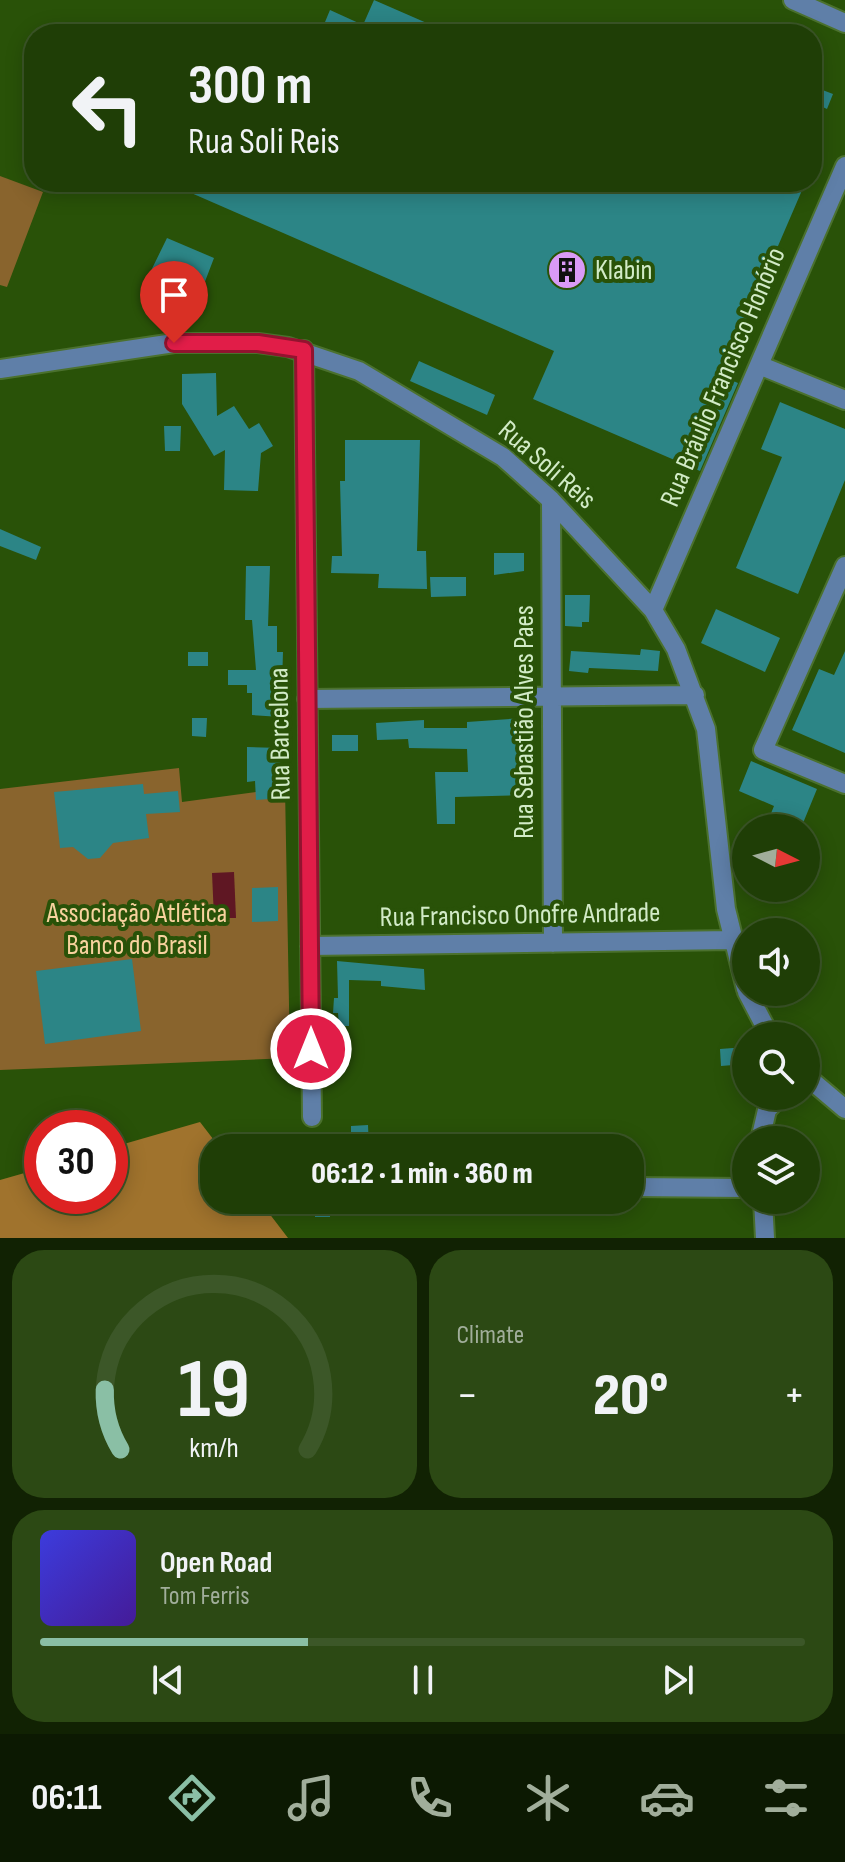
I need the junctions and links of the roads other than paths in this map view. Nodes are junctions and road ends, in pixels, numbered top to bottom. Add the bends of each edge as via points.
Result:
1 (793, 0) edge
2 (845, 23) edge
3 (845, 166) edge
4 (304, 350) junction
5 (759, 365) junction
6 (0, 369) edge
7 (845, 400) edge
8 (551, 500) junction
9 (845, 566) edge
10 (653, 610) junction
11 (695, 695) junction
12 (552, 696) junction
13 (307, 699) junction
14 (845, 784) edge
15 (732, 940) joint
16 (553, 943) junction
17 (310, 946) junction
18 (820, 1089) edge
19 (845, 1109) edge
20 (312, 1117) dead end
21 (644, 1187) edge
22 (732, 1188) edge
23 (764, 1214) edge
24 (765, 1238) edge

1 - 2 street
3 - 5 street, Rua Bráulio Francisco Honório
4 - 6 street, Rua Soli Reis via 258,343 174,343
4 - 8 street, Rua Soli Reis via 359,371 444,419 503,457
4 - 13 street, Rua Barcelona
5 - 7 street
5 - 10 street, Rua Bráulio Francisco Honório
8 - 10 street, Rua Soli Reis
8 - 12 street, Rua Sebastião Alves Paes
9 - 14 street via 763,750
10 - 11 street, Rua Soli Reis
11 - 12 street
11 - 15 street, Rua Soli Reis via 710,751
12 - 13 street
12 - 16 street, Rua Sebastião Alves Paes
13 - 17 street, Rua Barcelona
15 - 16 street, Rua Francisco Onofre Andrade
16 - 17 street, Rua Francisco Onofre Andrade
17 - 20 street, Rua Barcelona
18 - 19 street
21 - 22 street
23 - 24 street

